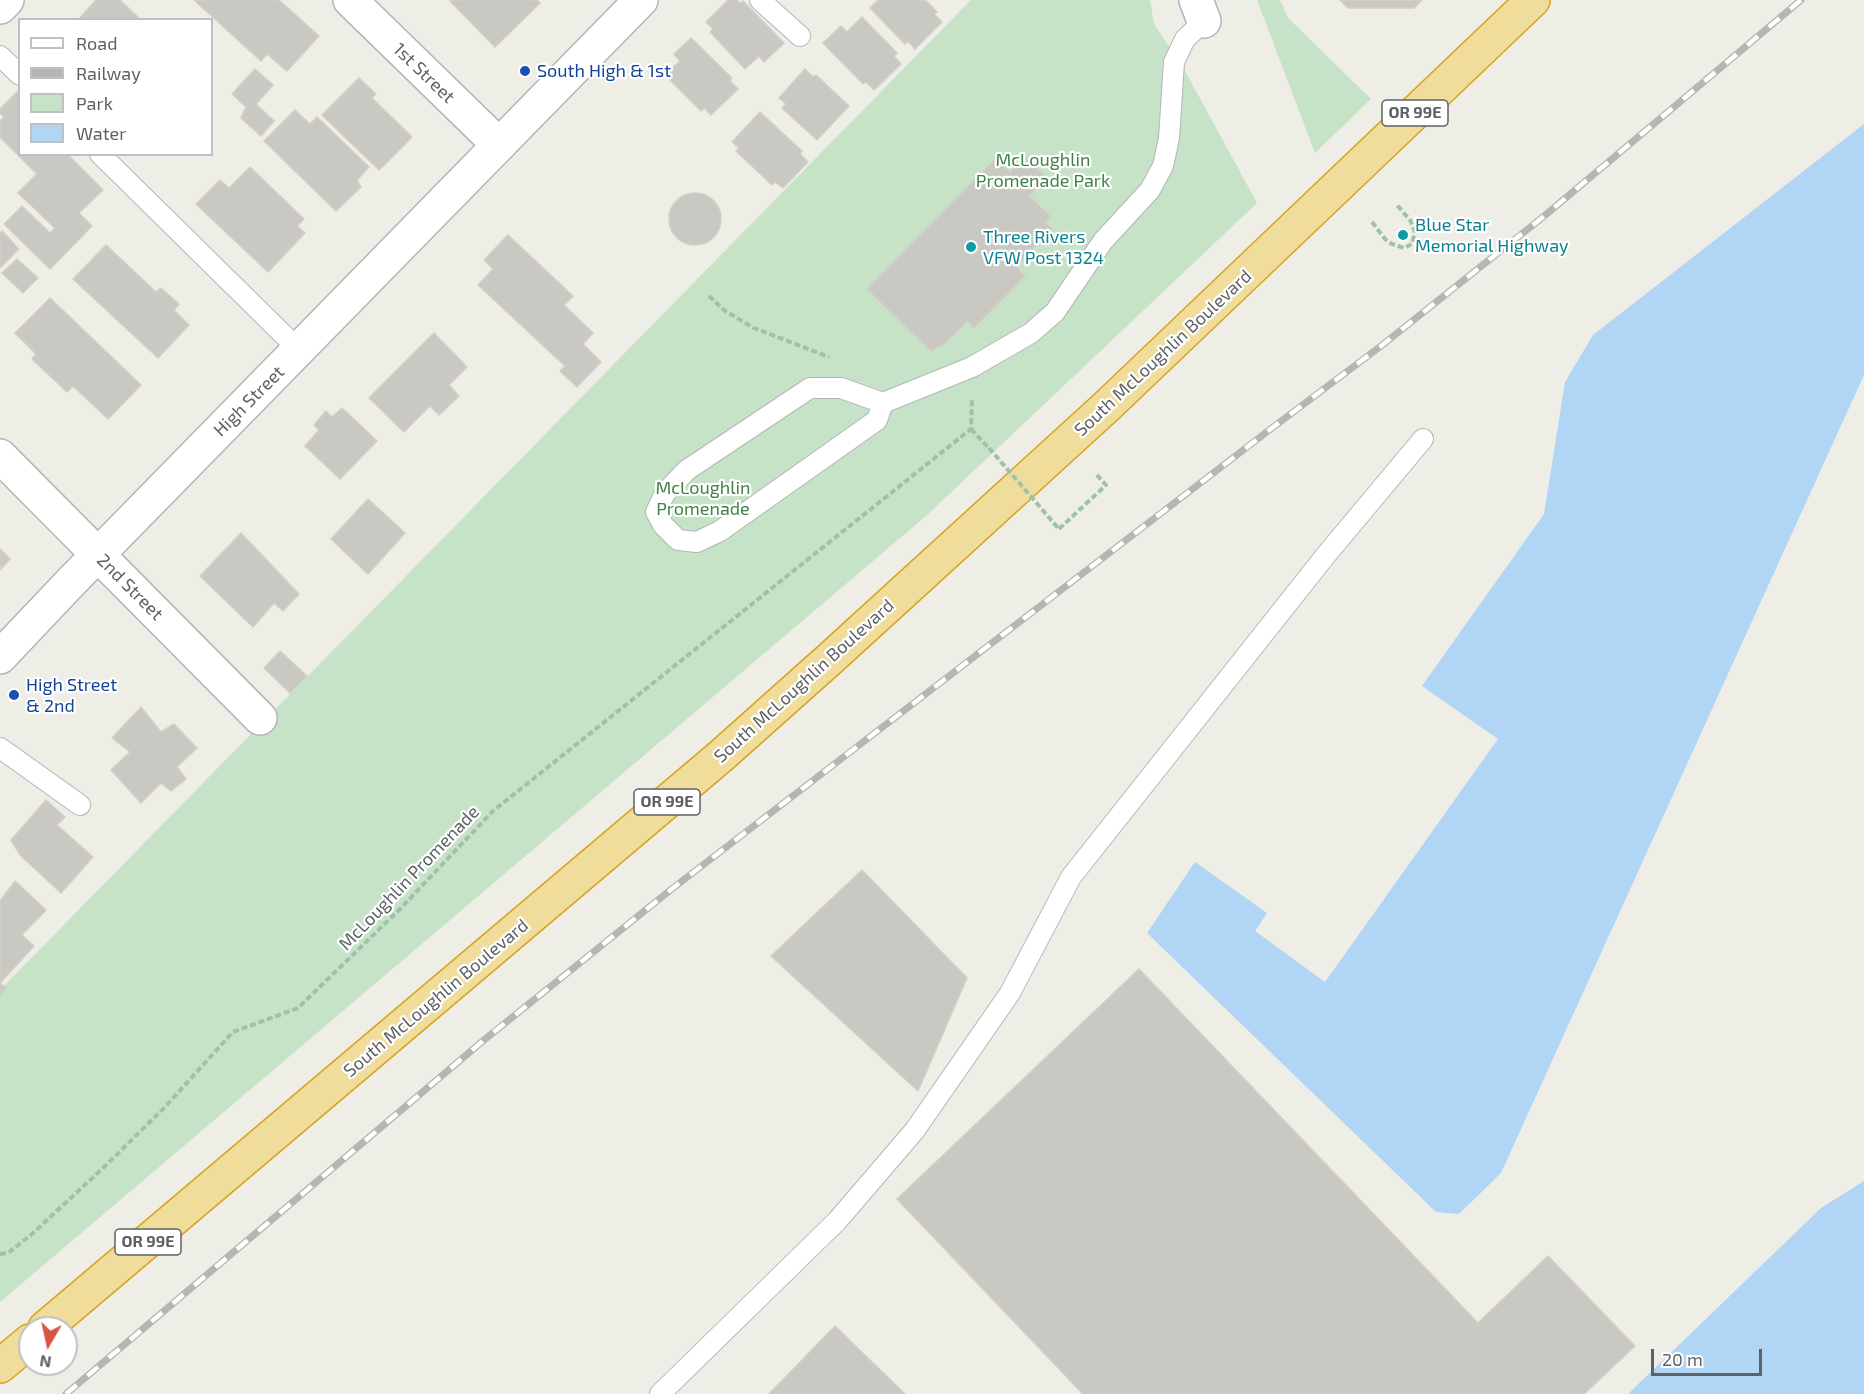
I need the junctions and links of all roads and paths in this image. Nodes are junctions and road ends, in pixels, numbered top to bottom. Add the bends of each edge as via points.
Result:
1 (7, 0) edge
2 (350, 0) edge
3 (641, 0) edge
4 (760, 0) edge
5 (1533, 0) edge
6 (0, 7) edge
7 (1200, 11) edge
8 (800, 36) dead end
9 (0, 56) edge
10 (18, 73) edge
11 (499, 145) junction
12 (102, 156) edge
13 (1396, 204) dead end
14 (1371, 222) dead end
15 (709, 296) dead end
16 (299, 350) junction
17 (837, 360) dead end
18 (972, 367) junction
19 (883, 403) junction
20 (971, 429) junction
21 (1424, 440) dead end
22 (0, 456) edge
23 (1096, 474) dead end
24 (98, 555) junction
25 (0, 657) edge
26 (260, 718) dead end
27 (0, 748) edge
28 (80, 805) dead end
29 (0, 1254) edge
30 (59, 1316) edge
31 (18, 1351) edge
32 (0, 1366) edge
33 (660, 1394) edge

1 - 6 street
2 - 11 street, 1st Street
3 - 11 street, High Street
4 - 8 lane
5 - 30 highway, South McLoughlin Boulevard / OR 99E via 1098,415 832,657
7 - 18 lane via 1174,62 1167,147 1163,166 1150,190 1103,241 1055,312 1030,333
9 - 10 lane
11 - 16 street, High Street
12 - 16 lane
13 - 14 path via 1415,232 1412,244 1404,248 1392,244
15 - 17 path via 754,328
16 - 24 street, High Street
18 - 19 lane
18 - 20 path
19 - 19 lane via 877,420 720,531 697,542 678,540 656,512 665,493 687,470 810,388 841,388
20 - 23 path, bridge via 1059,529 1106,485
20 - 29 path, McLoughlin Promenade via 493,811 298,1008 233,1032 102,1169 32,1234 8,1253
21 - 33 lane via 1326,555 1071,877 1010,993 915,1130 837,1221
22 - 24 street, 2nd Street
24 - 25 street, High Street
24 - 26 street, 2nd Street
27 - 28 lane
31 - 32 highway

